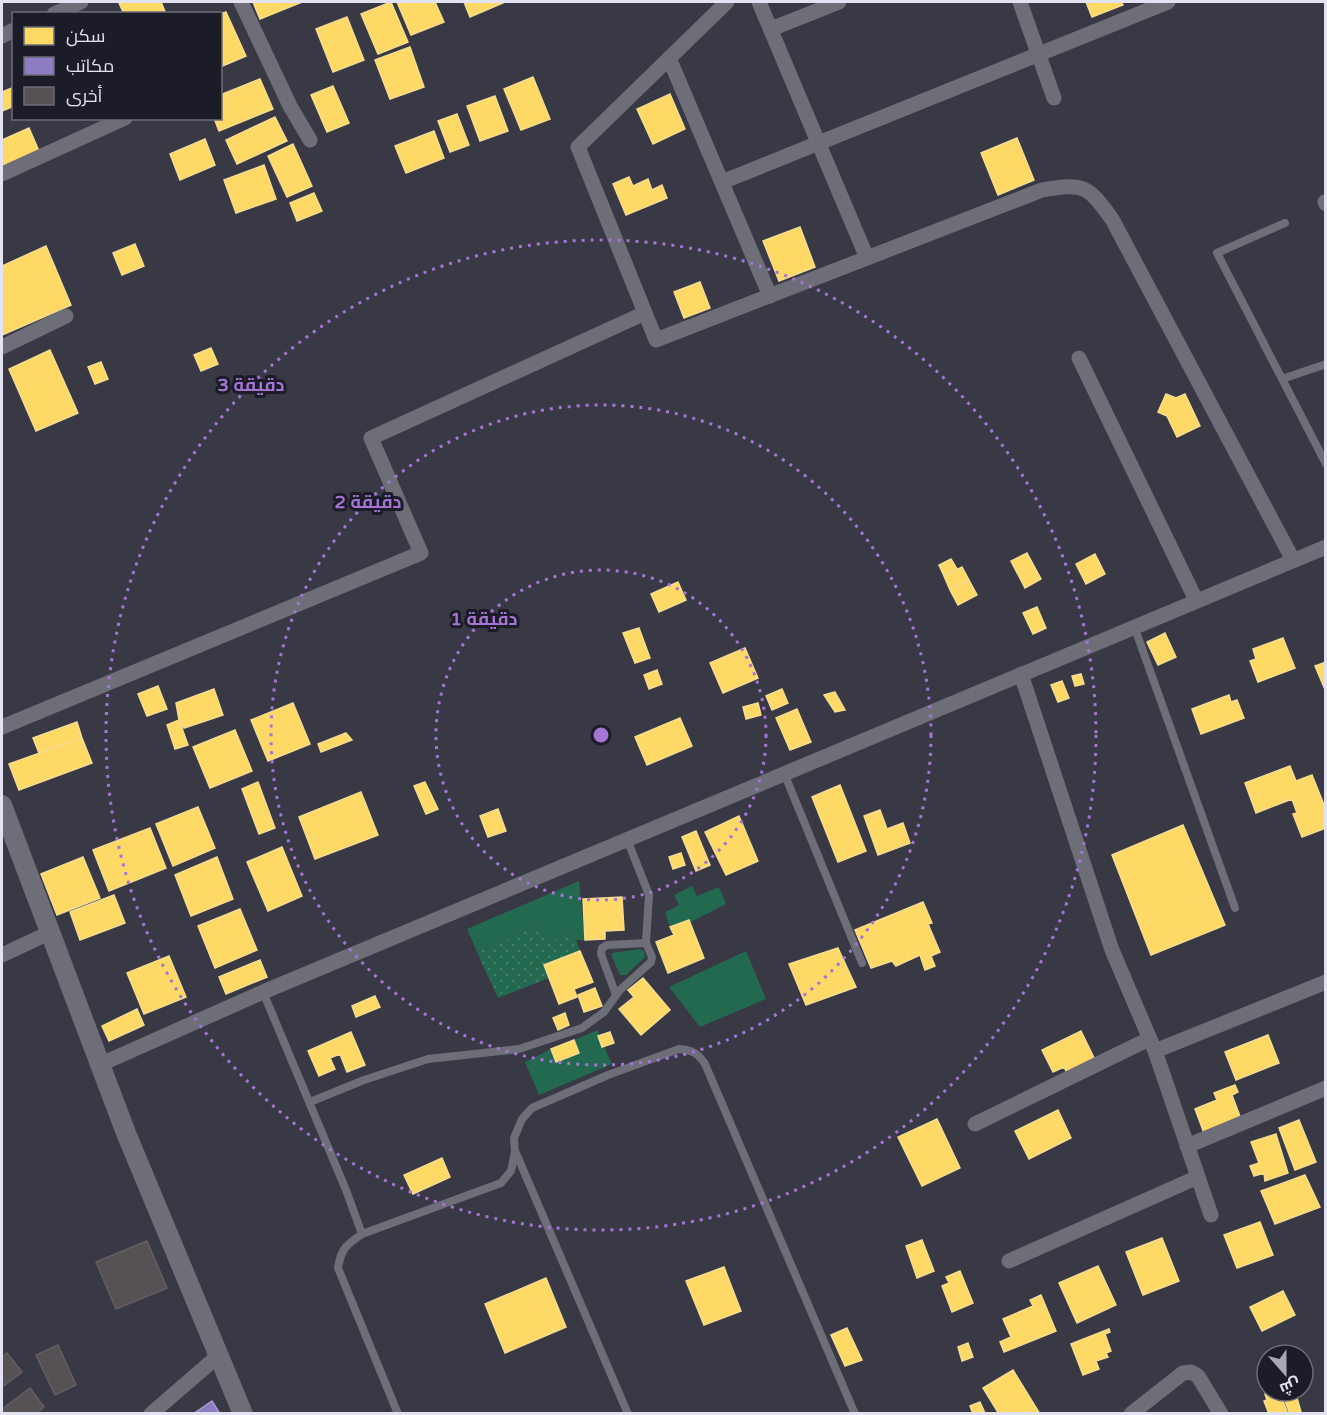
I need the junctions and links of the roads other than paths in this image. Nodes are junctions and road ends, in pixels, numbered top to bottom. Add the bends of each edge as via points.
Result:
1 (81, 2) edge
2 (241, 2) edge
3 (727, 2) edge
4 (759, 2) edge
5 (839, 2) edge
6 (1020, 2) edge
7 (1168, 2) edge
8 (58, 12) edge
9 (771, 29) junction
10 (1038, 54) junction
11 (669, 58) junction
12 (1054, 98) dead end
13 (121, 120) edge
14 (310, 140) dead end
15 (819, 143) junction
16 (2, 174) edge
17 (722, 182) junction
18 (1285, 224) dead end
19 (867, 258) junction
20 (770, 296) junction
21 (645, 313) junction
22 (66, 316) dead end
23 (2, 347) edge
24 (1079, 358) dead end
25 (1326, 363) edge
26 (1282, 379) junction
27 (1326, 464) edge
28 (1325, 550) edge
29 (1293, 560) junction
30 (1196, 600) junction
31 (1134, 626) junction
32 (1021, 674) junction
33 (2, 727) edge
34 (784, 773) junction
35 (2, 806) edge
36 (627, 839) junction
37 (1235, 908) dead end
38 (51, 932) junction
39 (646, 943) junction
40 (2, 955) edge
41 (862, 963) dead end
42 (1326, 982) edge
43 (263, 992) junction
44 (616, 995) junction
45 (1152, 1045) junction
46 (99, 1065) junction
47 (1326, 1088) edge
48 (310, 1102) junction
49 (975, 1124) dead end
50 (1187, 1146) junction
51 (515, 1152) junction
52 (1198, 1177) junction
53 (1211, 1215) dead end
54 (362, 1234) junction
55 (1009, 1261) dead end
56 (218, 1356) junction
57 (151, 1413) edge
58 (243, 1413) edge
59 (398, 1413) edge
60 (628, 1413) edge
61 (855, 1413) edge
62 (1131, 1413) edge
63 (1221, 1413) edge

1 - 8 street
2 - 14 street
3 - 11 street
4 - 9 street
5 - 9 street
6 - 10 street
7 - 10 street
9 - 15 street
10 - 12 street
10 - 15 street
11 - 17 street
11 - 21 street via 578,147
13 - 16 street
15 - 17 street
15 - 19 street
17 - 20 street
18 - 26 lane via 1217,253
19 - 20 street
19 - 29 street via 1042,190 1067,186 1093,193 1123,239
20 - 21 street via 656,340
21 - 33 street via 371,438 421,553
22 - 23 street
24 - 30 street
25 - 26 lane
26 - 27 lane
28 - 29 street
29 - 30 street
30 - 31 street
31 - 32 street
31 - 37 lane
32 - 34 street
32 - 45 street via 1112,950
34 - 36 street
34 - 41 lane
35 - 38 street
36 - 39 lane via 649,895
36 - 43 street
38 - 40 street
38 - 46 street
39 - 44 lane via 651,962
39 - 44 lane via 602,948
42 - 45 street
43 - 46 street
43 - 48 lane
44 - 48 lane via 604,1012 582,1028 519,1049 428,1059
45 - 49 street
45 - 50 street
46 - 56 street
47 - 50 street
48 - 54 lane
50 - 52 street
51 - 54 lane via 511,1171 501,1183
51 - 60 lane
51 - 61 lane via 514,1138 532,1108 679,1049 699,1055
52 - 53 street
52 - 55 street
54 - 59 lane via 340,1253 338,1268
56 - 57 street
56 - 58 street
62 - 63 street via 1183,1373 1191,1372 1198,1376

